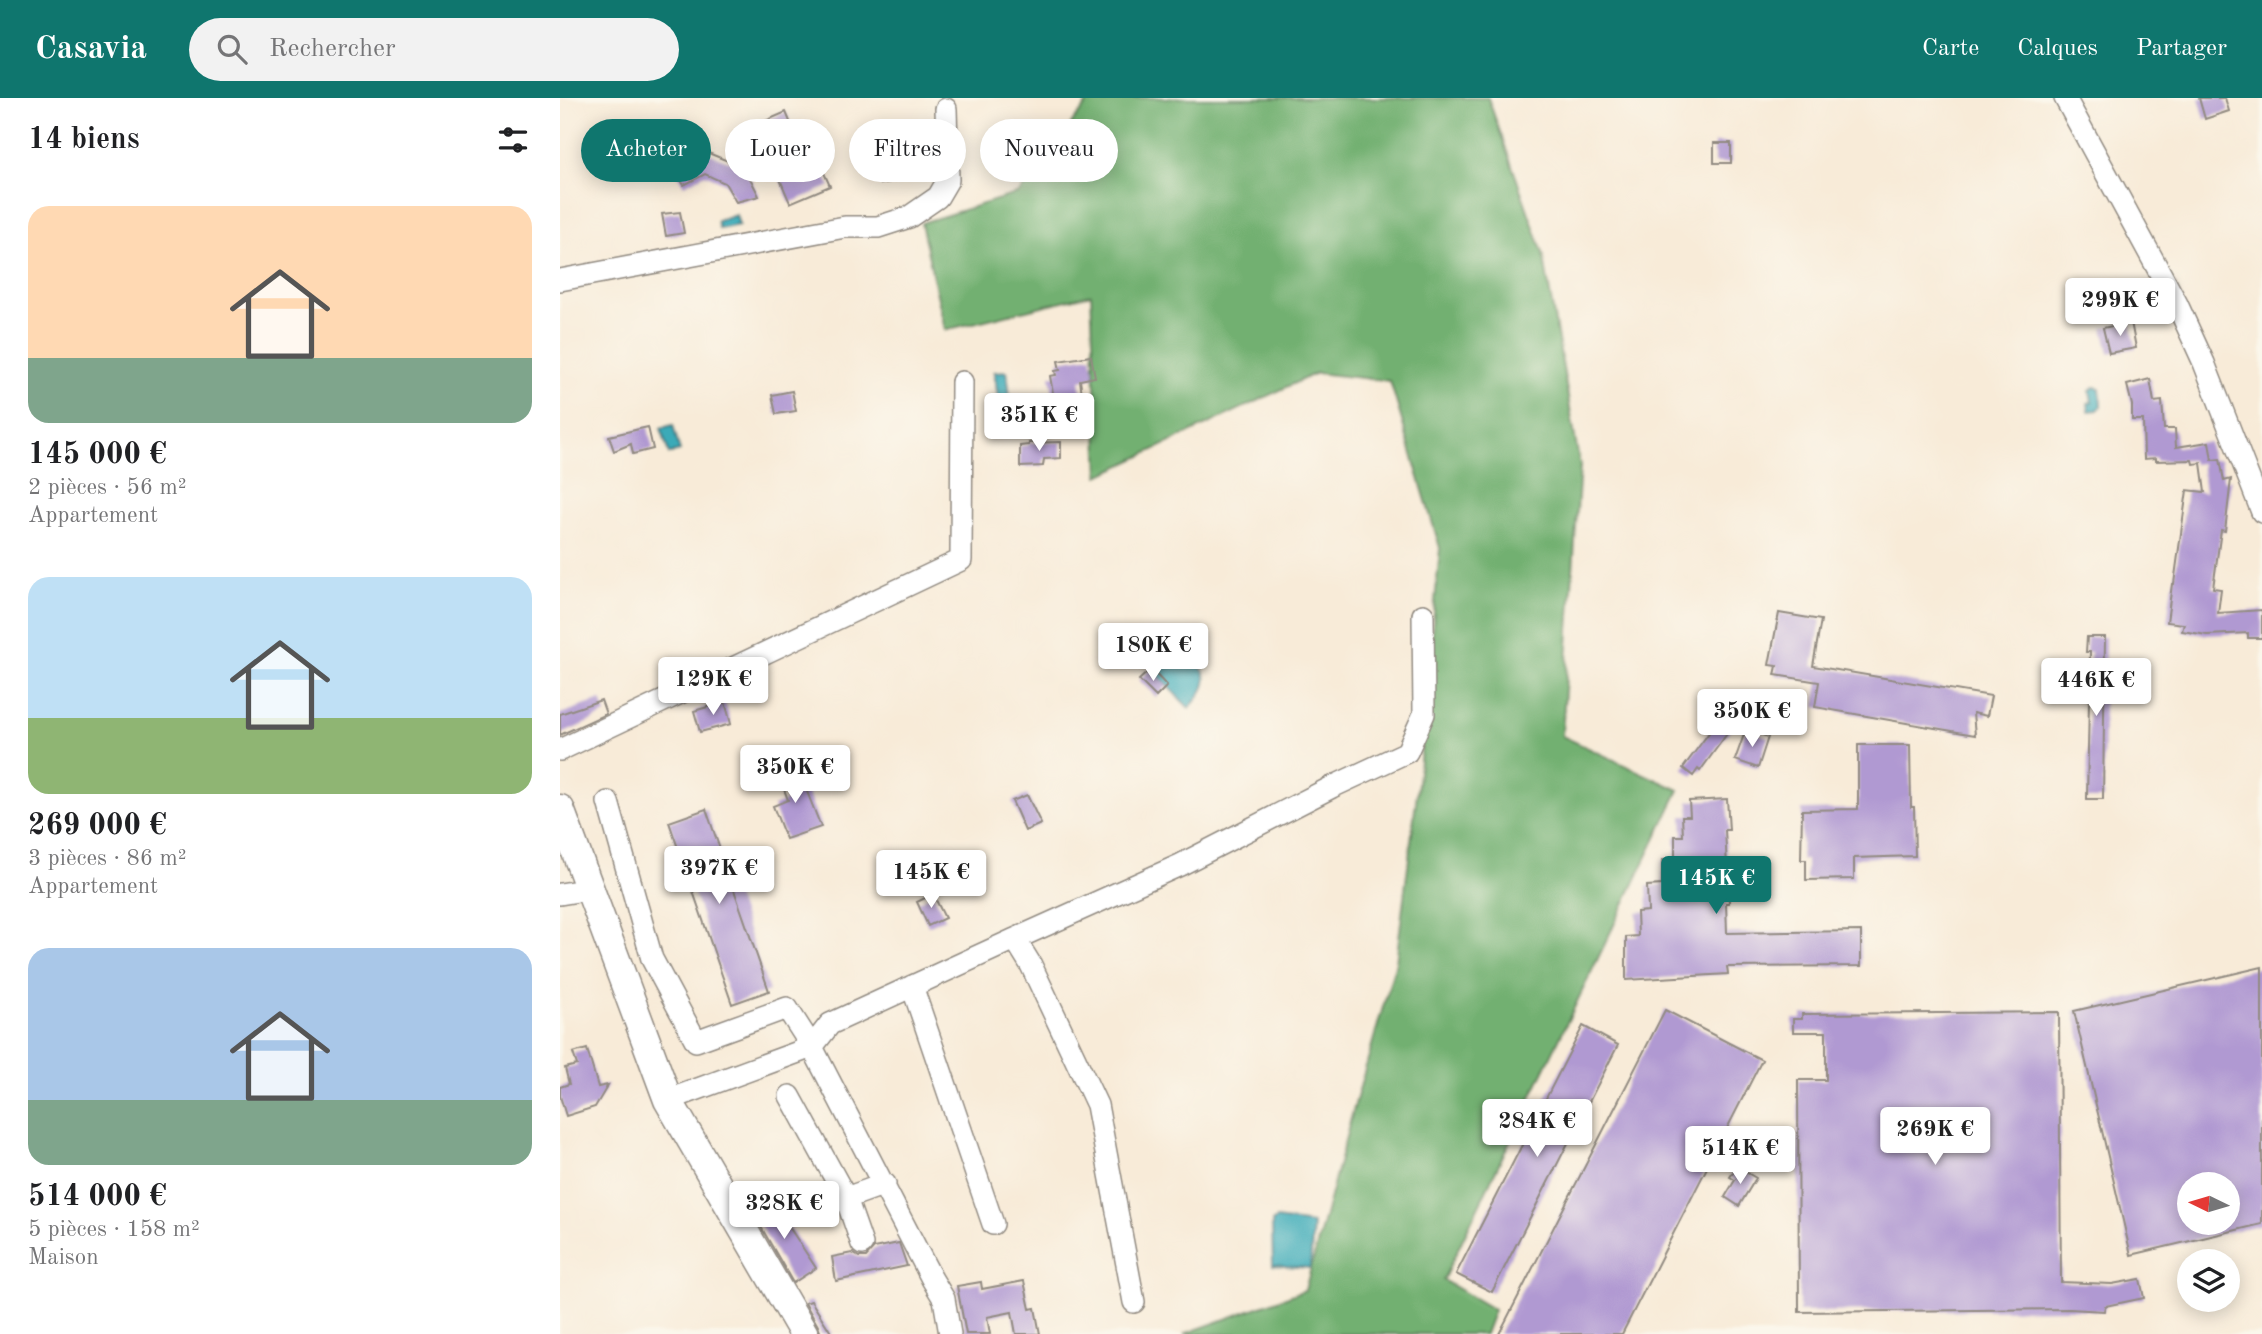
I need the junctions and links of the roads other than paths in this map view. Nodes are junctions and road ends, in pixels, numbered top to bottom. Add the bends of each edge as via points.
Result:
1 (2065, 98) edge
2 (946, 109) dead end
3 (560, 280) edge
4 (962, 382) dead end
5 (2262, 512) edge
6 (1423, 615) dead end
7 (560, 750) edge
8 (608, 802) dead end
9 (560, 809) edge
10 (590, 889) junction
11 (560, 894) edge
12 (1015, 939) junction
13 (912, 986) junction
14 (811, 1047) junction
15 (789, 1096) dead end
16 (668, 1100) junction
17 (885, 1184) junction
18 (846, 1198) junction
19 (993, 1224) dead end
20 (862, 1244) dead end
21 (1135, 1302) dead end
22 (804, 1334) edge
23 (950, 1334) edge

1 - 5 street via 2182,316
2 - 3 street via 948,180 938,197 909,217 878,227 845,228
4 - 7 street via 961,560
6 - 12 street via 1424,714 1407,752
8 - 14 street via 652,959 696,1041 787,1008
9 - 10 main road
10 - 11 street
10 - 16 main road
12 - 13 street
12 - 21 street via 1097,1105
13 - 14 street via 830,1024
13 - 19 street
14 - 16 street
14 - 17 street
15 - 18 street
16 - 22 main road
17 - 18 street
17 - 23 street via 944,1299
18 - 20 street

